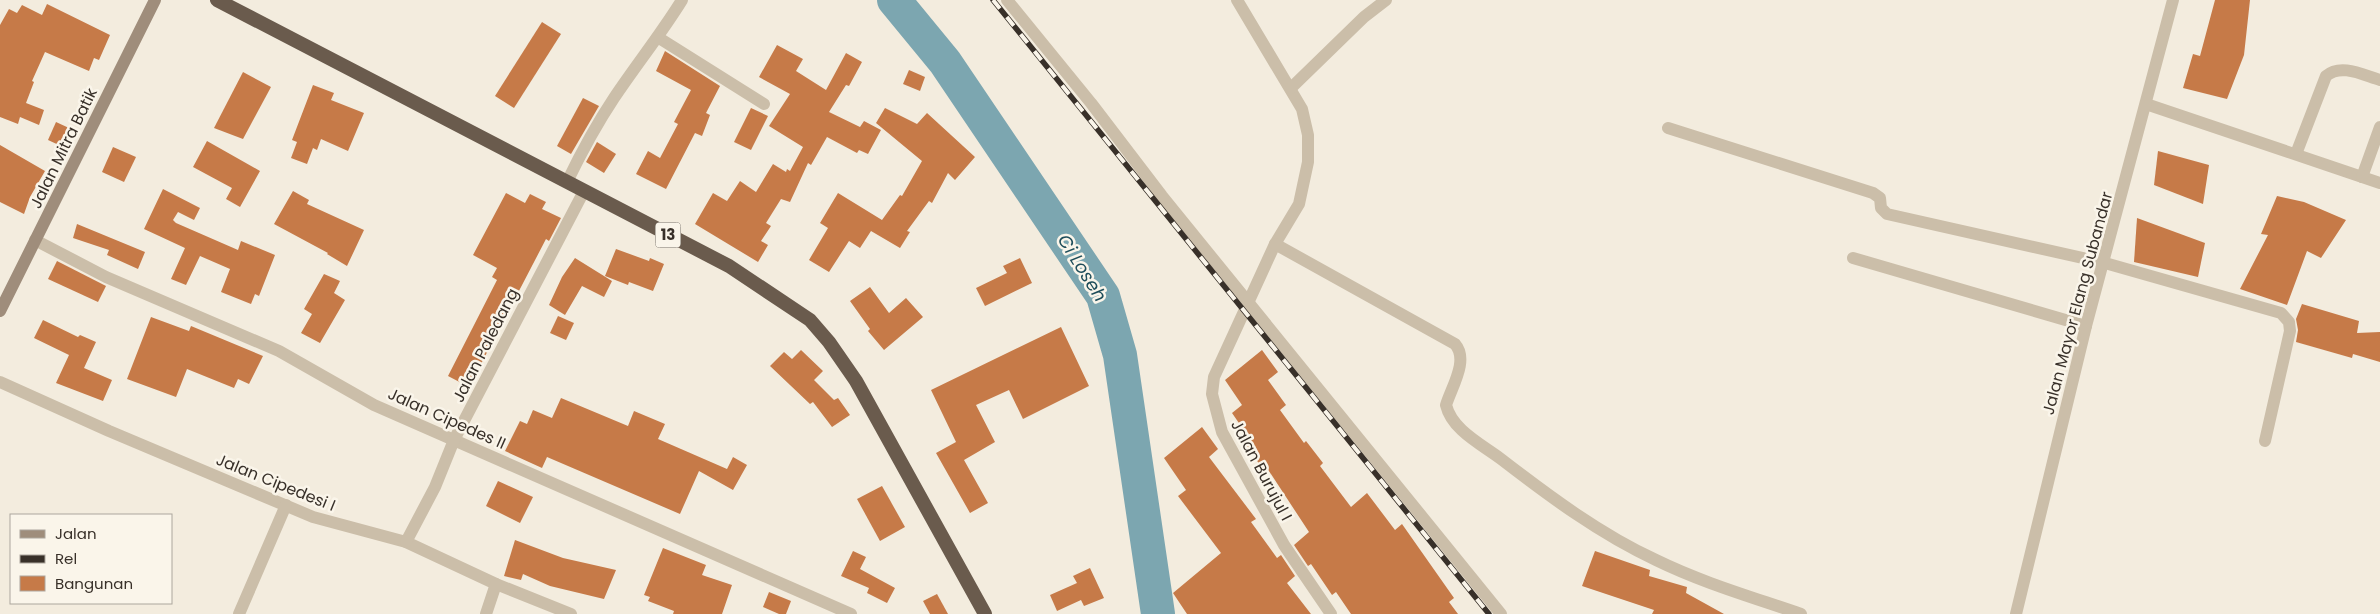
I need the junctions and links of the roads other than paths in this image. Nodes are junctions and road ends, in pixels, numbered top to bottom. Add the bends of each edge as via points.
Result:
1 (155, 0) edge
2 (217, 0) edge
3 (682, 0) edge
4 (1007, 0) edge
5 (1237, 0) edge
6 (1386, 0) edge
7 (2173, 0) edge
8 (659, 38) junction
9 (2380, 80) edge
10 (1291, 88) junction
11 (764, 104) dead end
12 (2146, 104) junction
13 (2380, 127) edge
14 (1668, 128) dead end
15 (2296, 154) junction
16 (2362, 176) junction
17 (566, 182) junction
18 (2380, 183) edge
19 (584, 191) junction
20 (35, 240) junction
21 (1275, 244) junction
22 (1853, 258) dead end
23 (2105, 263) junction
24 (1249, 303) junction
25 (0, 311) edge
26 (2086, 326) junction
27 (0, 382) edge
28 (454, 440) junction
29 (2265, 441) dead end
30 (286, 505) junction
31 (406, 542) junction
32 (496, 584) junction
33 (239, 614) edge
34 (486, 614) edge
35 (571, 614) edge
36 (851, 614) edge
37 (984, 614) edge
38 (1331, 614) edge
39 (1501, 614) edge
40 (1801, 614) edge
41 (2016, 614) edge

1 - 20 main road, Jalan Mitra Batik
2 - 17 highway, 13
3 - 8 street
4 - 24 street
5 - 10 street, Jalan Burujul I
6 - 10 street
7 - 12 street, Jalan Mayor Elang Subandar
8 - 11 street
8 - 17 street via 614,97
9 - 15 street via 2344,70 2326,76
10 - 21 street, Jalan Burujul I via 1302,108 1308,135 1308,162 1299,204
12 - 15 street
12 - 23 street, Jalan Mayor Elang Subandar
13 - 16 street
14 - 23 street via 1873,193 1880,198 1881,208 1887,214
15 - 16 street
16 - 18 street
17 - 19 highway, 13
19 - 28 street, Jalan Paledang
19 - 37 highway, 13 via 729,266 810,320 856,381
20 - 25 main road, Jalan Mitra Batik
20 - 28 street, Jalan Cipedes II via 106,277 279,351 374,405
21 - 24 street, Jalan Burujul I
21 - 40 street via 1455,344 1462,359 1446,405 1452,421 1531,482 1654,560 1716,587
22 - 26 street
23 - 26 street, Jalan Mayor Elang Subandar
23 - 29 street via 2286,317 2290,331
24 - 38 street, Jalan Burujul I via 1214,377 1215,412 1222,432 1284,545
24 - 39 street
26 - 41 street, Jalan Mayor Elang Subandar
27 - 30 street, Jalan Cipedesi I
28 - 31 street, Jalan Paledang
28 - 36 street, Jalan Cipedes II
30 - 31 street, Jalan Cipedesi I via 313,517
30 - 33 street
31 - 32 street, Jalan Cipedesi I
32 - 34 street
32 - 35 street, Jalan Cipedesi I

